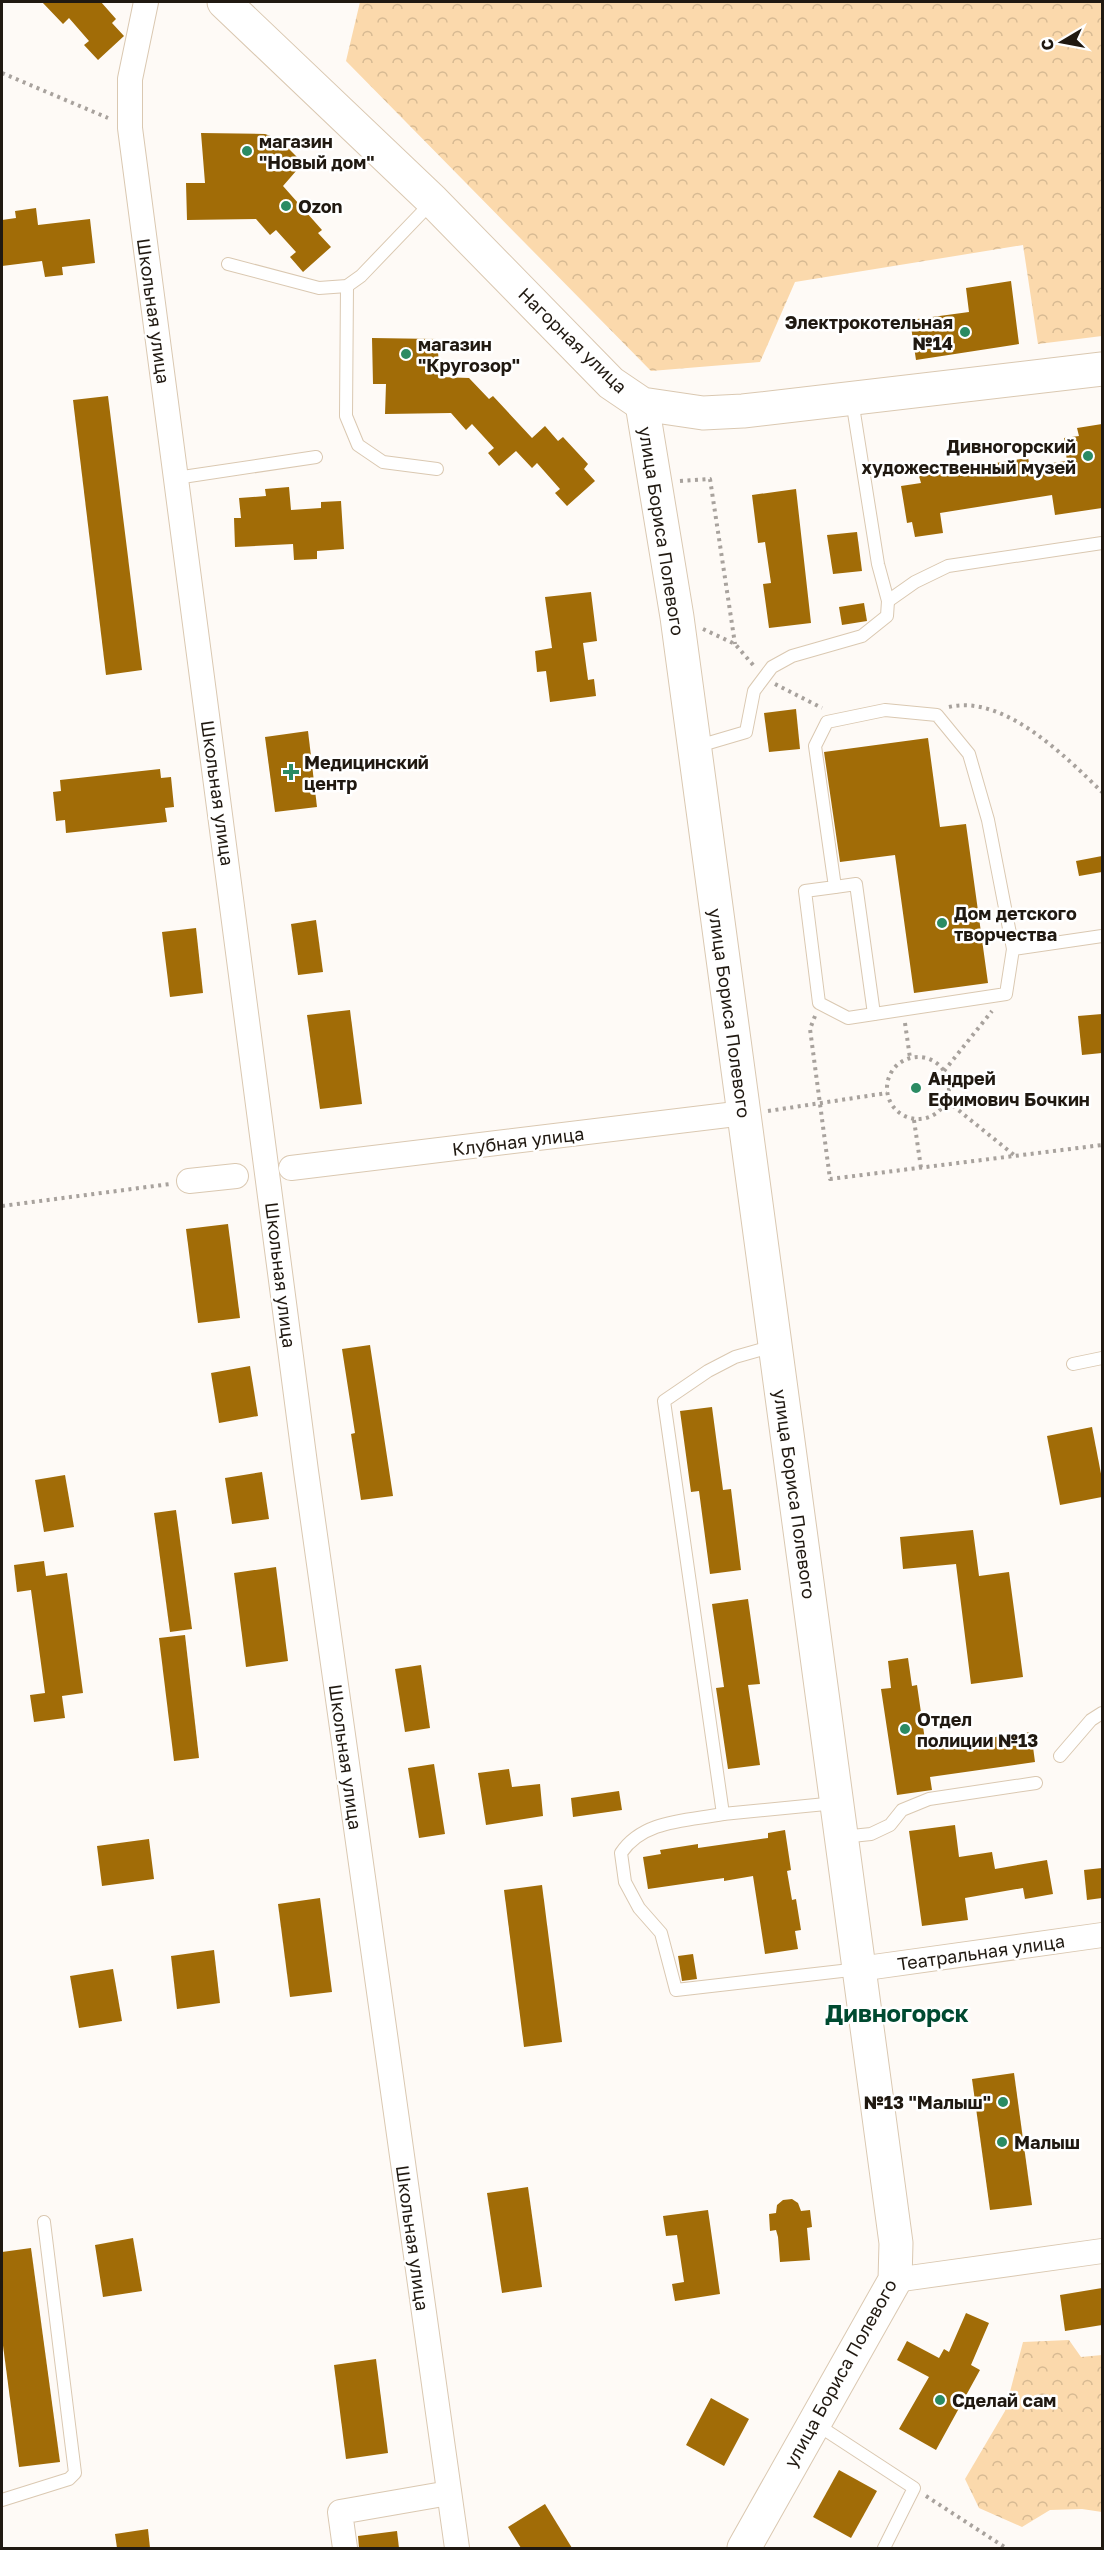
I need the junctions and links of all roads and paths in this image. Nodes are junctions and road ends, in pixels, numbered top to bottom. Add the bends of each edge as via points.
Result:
1 (146, 2) edge
2 (224, 2) edge
3 (2, 73) edge
4 (130, 128) junction
5 (433, 201) junction
6 (228, 264) dead end
7 (347, 286) junction
8 (1102, 369) edge
9 (852, 400) junction
10 (642, 404) junction
11 (316, 456) dead end
12 (437, 470) dead end
13 (176, 478) junction
14 (710, 479) dead end
15 (1102, 543) edge
16 (888, 600) junction
17 (677, 617) junction
18 (735, 644) junction
19 (763, 677) junction
20 (926, 714) junction
21 (844, 719) junction
22 (694, 747) junction
23 (1102, 792) edge
24 (835, 886) junction
25 (1102, 936) edge
26 (1013, 950) junction
27 (1006, 994) junction
28 (819, 1003) junction
29 (904, 1010) junction
30 (874, 1014) junction
31 (910, 1058) junction
32 (944, 1071) junction
33 (887, 1094) junction
34 (947, 1101) junction
35 (821, 1105) junction
36 (744, 1113) junction
37 (914, 1120) junction
38 (1102, 1145) edge
39 (1015, 1156) junction
40 (291, 1168) dead end
41 (921, 1168) junction
42 (236, 1176) dead end
43 (189, 1182) joint
44 (2, 1206) edge
45 (775, 1346) junction
46 (1102, 1358) edge
47 (1073, 1364) dead end
48 (1102, 1713) edge
49 (1060, 1756) dead end
50 (1036, 1784) dead end
51 (836, 1803) junction
52 (723, 1814) junction
53 (840, 1838) junction
54 (1102, 1935) edge
55 (859, 1969) junction
56 (44, 2222) dead end
57 (1102, 2251) edge
58 (895, 2280) junction
59 (813, 2422) junction
60 (914, 2488) junction
61 (449, 2493) junction
62 (2, 2500) edge
63 (345, 2548) edge
64 (457, 2548) edge
65 (744, 2548) edge
66 (884, 2548) edge
67 (1006, 2548) edge

1 - 4 street, Школьная улица via 130,79
2 - 5 street, Нагорная улица
3 - 4 path
4 - 13 street, Школьная улица
5 - 7 lane
5 - 10 street, Нагорная улица via 611,382
6 - 7 lane via 319,288
7 - 12 lane via 346,416 358,445 384,462
8 - 9 street, Нагорная улица
9 - 10 street, Нагорная улица via 703,413
9 - 16 lane via 878,564
10 - 17 street, улица Бориса Полевого
11 - 13 lane
13 - 61 street, Школьная улица via 306,1471
14 - 18 path
15 - 16 lane via 948,566
16 - 19 lane via 887,616 862,636 792,656
17 - 18 path
17 - 22 street, улица Бориса Полевого
18 - 19 path
19 - 21 path
19 - 22 lane via 754,691 746,732
20 - 21 lane via 885,710
20 - 23 path via 953,706 980,705 1018,723 1062,753
20 - 26 lane via 937,715 969,754 988,820
21 - 24 lane via 827,722 816,746
22 - 36 street, улица Бориса Полевого
24 - 28 lane via 805,891
24 - 30 lane via 856,884
25 - 26 lane
26 - 27 lane
27 - 29 lane
27 - 32 path
28 - 30 lane via 848,1018
28 - 35 path via 810,1029
29 - 30 lane
29 - 31 path
31 - 32 path via 933,1060
31 - 33 path via 894,1068
32 - 34 path via 949,1081
33 - 35 path
33 - 37 path via 896,1111
34 - 37 path via 934,1116
34 - 39 path
35 - 36 path
35 - 41 path via 830,1179
36 - 40 street, Клубная улица
36 - 45 street, улица Бориса Полевого
37 - 41 path
38 - 39 path
39 - 41 path
42 - 43 street
43 - 44 path
45 - 51 street, улица Бориса Полевого
45 - 52 lane via 735,1357 664,1401
46 - 47 lane
48 - 49 lane
50 - 53 lane via 929,1799 902,1810 890,1825 871,1834
51 - 52 lane
51 - 53 street, улица Бориса Полевого
52 - 55 lane via 651,1827 638,1834 621,1853 626,1882 639,1908 661,1933 676,1990
53 - 55 street, улица Бориса Полевого
54 - 55 street, Театральная улица
55 - 58 street, улица Бориса Полевого via 896,2243
56 - 62 lane via 75,2473 69,2480
57 - 58 street
58 - 59 street, улица Бориса Полевого
59 - 60 lane
59 - 65 street, улица Бориса Полевого
60 - 66 lane
60 - 67 path
61 - 63 street via 340,2512
61 - 64 street, Школьная улица

